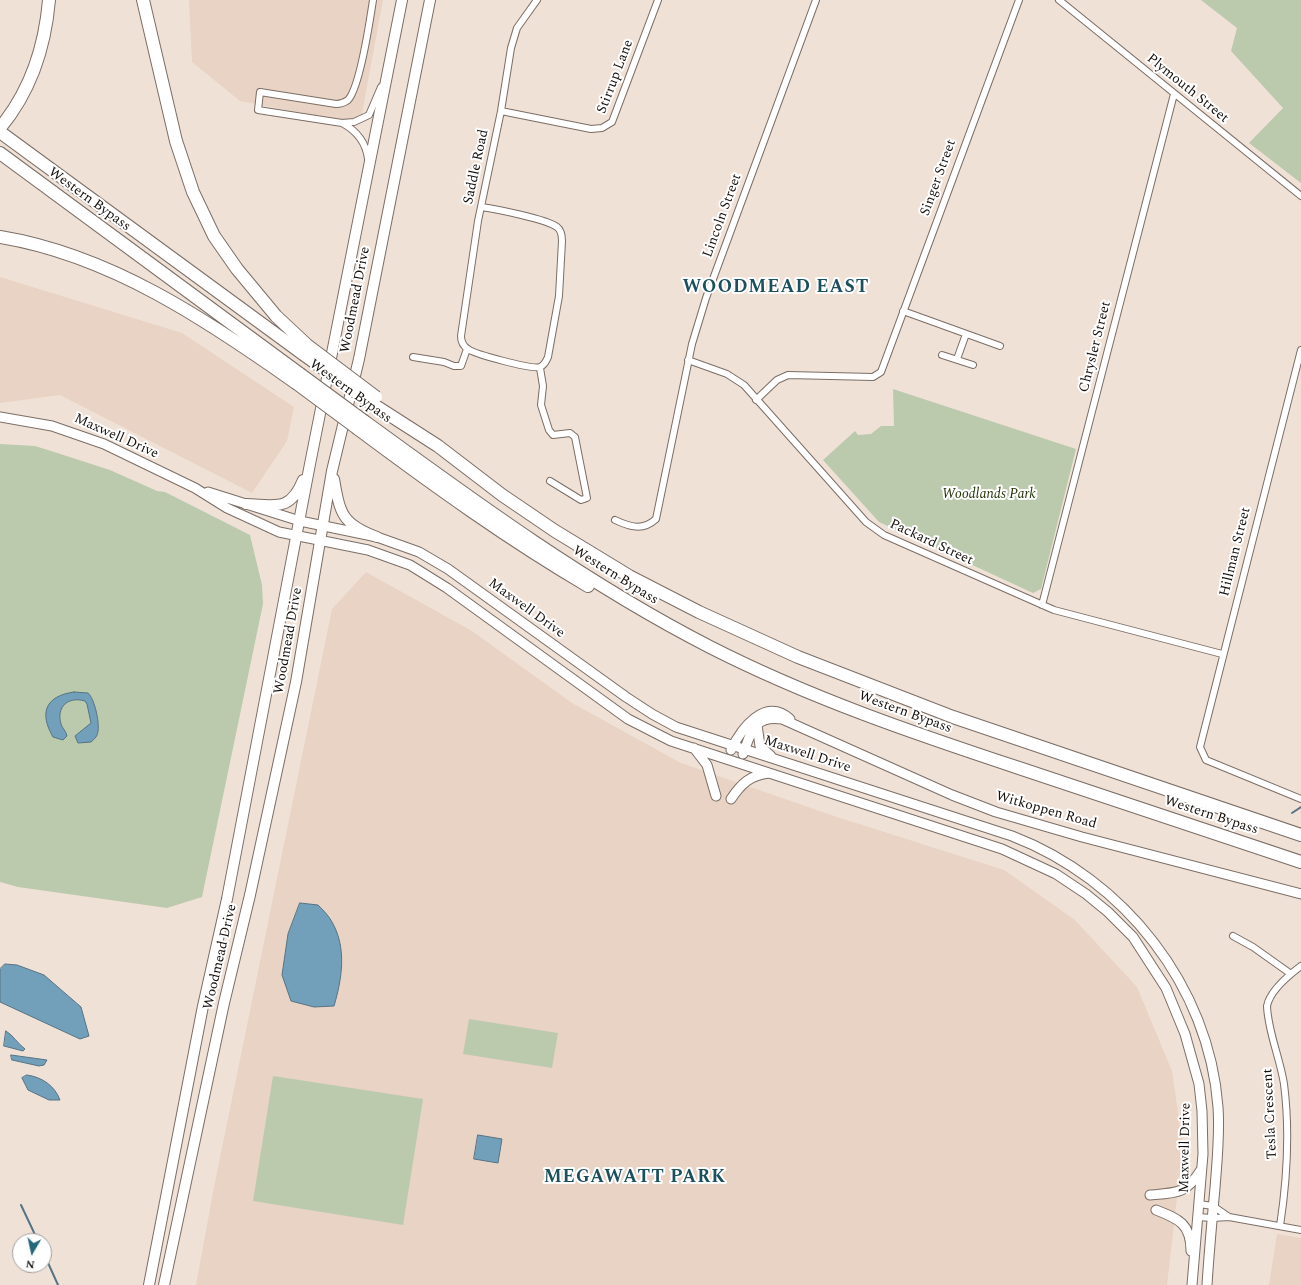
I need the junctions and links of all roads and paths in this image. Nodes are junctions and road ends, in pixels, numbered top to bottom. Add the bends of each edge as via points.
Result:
1 (49, 0) edge
2 (143, 0) edge
3 (151, 0) edge
4 (373, 0) edge
5 (402, 0) edge
6 (430, 0) edge
7 (537, 0) edge
8 (658, 0) edge
9 (816, 0) edge
10 (1019, 0) edge
11 (1060, 0) edge
12 (390, 61) junction
13 (1174, 94) junction
14 (501, 112) junction
15 (342, 124) junction
16 (0, 128) edge
17 (0, 132) edge
18 (176, 141) junction
19 (2, 158) edge
20 (369, 170) junction
21 (1301, 196) edge
22 (481, 207) junction
23 (0, 237) edge
24 (903, 311) junction
25 (966, 334) junction
26 (1000, 346) dead end
27 (465, 347) junction
28 (305, 350) junction
29 (1301, 350) edge
30 (942, 355) dead end
31 (413, 357) dead end
32 (688, 360) junction
33 (957, 360) junction
34 (973, 365) dead end
35 (540, 368) junction
36 (298, 379) junction
37 (756, 400) junction
38 (0, 417) edge
39 (310, 464) junction
40 (332, 471) junction
41 (550, 481) dead end
42 (195, 488) junction
43 (246, 504) junction
44 (615, 520) dead end
45 (300, 521) junction
46 (324, 525) junction
47 (296, 536) junction
48 (378, 537) junction
49 (321, 541) junction
50 (1042, 605) junction
51 (1222, 654) junction
52 (795, 724) junction
53 (756, 725) junction
54 (733, 746) junction
55 (693, 747) junction
56 (745, 750) junction
57 (727, 758) junction
58 (776, 760) junction
59 (740, 763) junction
60 (770, 772) junction
61 (716, 796) dead end
62 (730, 799) dead end
63 (1301, 799) edge
64 (938, 812) junction
65 (932, 826) junction
66 (1301, 835) edge
67 (1301, 862) edge
68 (1301, 894) edge
69 (1233, 936) dead end
70 (1301, 966) edge
71 (1291, 974) junction
72 (1202, 1169) junction
73 (1150, 1195) dead end
74 (1199, 1204) junction
75 (1213, 1206) junction
76 (1156, 1210) dead end
77 (1198, 1217) junction
78 (1229, 1217) junction
79 (1212, 1218) junction
80 (1280, 1226) junction
81 (1301, 1230) edge
82 (1194, 1268) junction
83 (149, 1285) edge
84 (164, 1285) edge
85 (1192, 1285) edge
86 (1207, 1285) edge

1 - 16 highway via 48,22 32,76
2 - 18 highway
3 - 18 highway
4 - 15 street via 358,75 347,100 336,104 260,92 258,110
5 - 12 main road, Woodmead Drive
6 - 40 main road, Woodmead Drive via 359,359
7 - 14 street, Saddle Road via 513,38
8 - 14 street, Stirrup Lane via 620,105 610,125 591,129
9 - 32 street, Lincoln Street via 708,291
10 - 24 street, Singer Street
11 - 13 street, Plymouth Street
12 - 15 street via 369,115
12 - 20 main road, Woodmead Drive
13 - 21 street, Plymouth Street
13 - 50 street, Chrysler Street
14 - 22 street, Saddle Road
15 - 20 street via 358,133 368,157
17 - 28 highway, Western Bypass
18 - 28 highway via 193,192 214,236 255,294
19 - 36 highway, Western Bypass via 77,210
20 - 39 main road, Woodmead Drive
22 - 27 street, Saddle Road via 461,334
22 - 35 street via 552,224 561,232 559,296 548,357
23 - 36 highway via 26,241 113,272 214,326
24 - 25 street
24 - 37 street, Singer Street via 879,374 872,377 788,375 772,384
25 - 26 street
25 - 33 street
27 - 31 street via 462,366
27 - 35 street via 528,368
28 - 66 highway, Western Bypass, bridge via 555,531 629,576 699,612 791,654 952,717
29 - 51 street, Hillman Street
30 - 33 street
32 - 37 street, Packard Street via 738,380
32 - 44 street, Lincoln Street via 656,519 636,528
33 - 34 street
35 - 41 street via 543,386 541,404 549,430 553,435 570,433 575,437 587,498 581,500
36 - 67 highway, Western Bypass, bridge via 497,518 660,620 759,671 841,706 952,746
37 - 50 street, Packard Street via 875,529 982,580
38 - 42 main road, Maxwell Drive via 52,426 82,435
39 - 43 main road via 298,492 288,502 278,505
39 - 45 main road, Woodmead Drive
40 - 46 main road, Woodmead Drive
40 - 48 main road via 338,503 344,516 356,528
42 - 43 main road, Maxwell Drive
42 - 47 main road, Maxwell Drive via 263,526
43 - 45 main road, Maxwell Drive
45 - 46 main road, Maxwell Drive
45 - 47 main road, Woodmead Drive
46 - 48 main road, Maxwell Drive
46 - 49 main road, Woodmead Drive
47 - 49 main road, Maxwell Drive
47 - 83 main road, Woodmead Drive
48 - 54 main road, Maxwell Drive via 410,548 448,569 652,714 676,726
49 - 55 main road, Maxwell Drive via 375,552 415,568 447,588 628,720 659,736
49 - 84 main road, Woodmead Drive via 283,742
50 - 51 street, Packard Street
51 - 63 street, Hillman Street via 1200,740 1201,752 1206,760
52 - 53 main road, Witkoppen Road via 774,719 764,720
52 - 54 main road, Witkoppen Road via 783,714 775,711 764,712 751,722
52 - 68 main road, Witkoppen Road via 966,801 1007,815
53 - 56 main road
53 - 58 main road via 761,748
54 - 56 main road, Maxwell Drive
54 - 57 main road, Witkoppen Road
55 - 57 main road, Maxwell Drive
55 - 61 main road via 707,765
56 - 58 main road, Maxwell Drive
56 - 59 main road
57 - 59 main road, Maxwell Drive
58 - 64 main road, Maxwell Drive
59 - 60 main road, Maxwell Drive
60 - 62 main road via 745,781
60 - 65 main road, Maxwell Drive
64 - 65 main road
64 - 75 main road, Maxwell Drive via 1030,843 1071,865 1112,896 1150,936 1168,961 1196,1015 1214,1078 1219,1137
65 - 72 main road, Maxwell Drive via 1002,848 1056,874 1108,912 1133,938 1166,988 1192,1054 1202,1099
69 - 71 street
70 - 71 street, Tesla Crescent
71 - 80 street, Tesla Crescent via 1270,997 1268,1006 1284,1084 1285,1192
72 - 73 main road via 1184,1190 1172,1194
72 - 74 main road, Maxwell Drive
74 - 75 street
74 - 77 main road, Maxwell Drive
75 - 78 street
75 - 79 main road, Maxwell Drive
76 - 82 main road via 1178,1220 1187,1229
77 - 79 street
77 - 82 main road, Maxwell Drive
78 - 79 street
78 - 80 street
79 - 86 main road, Maxwell Drive
80 - 81 street
82 - 85 main road

